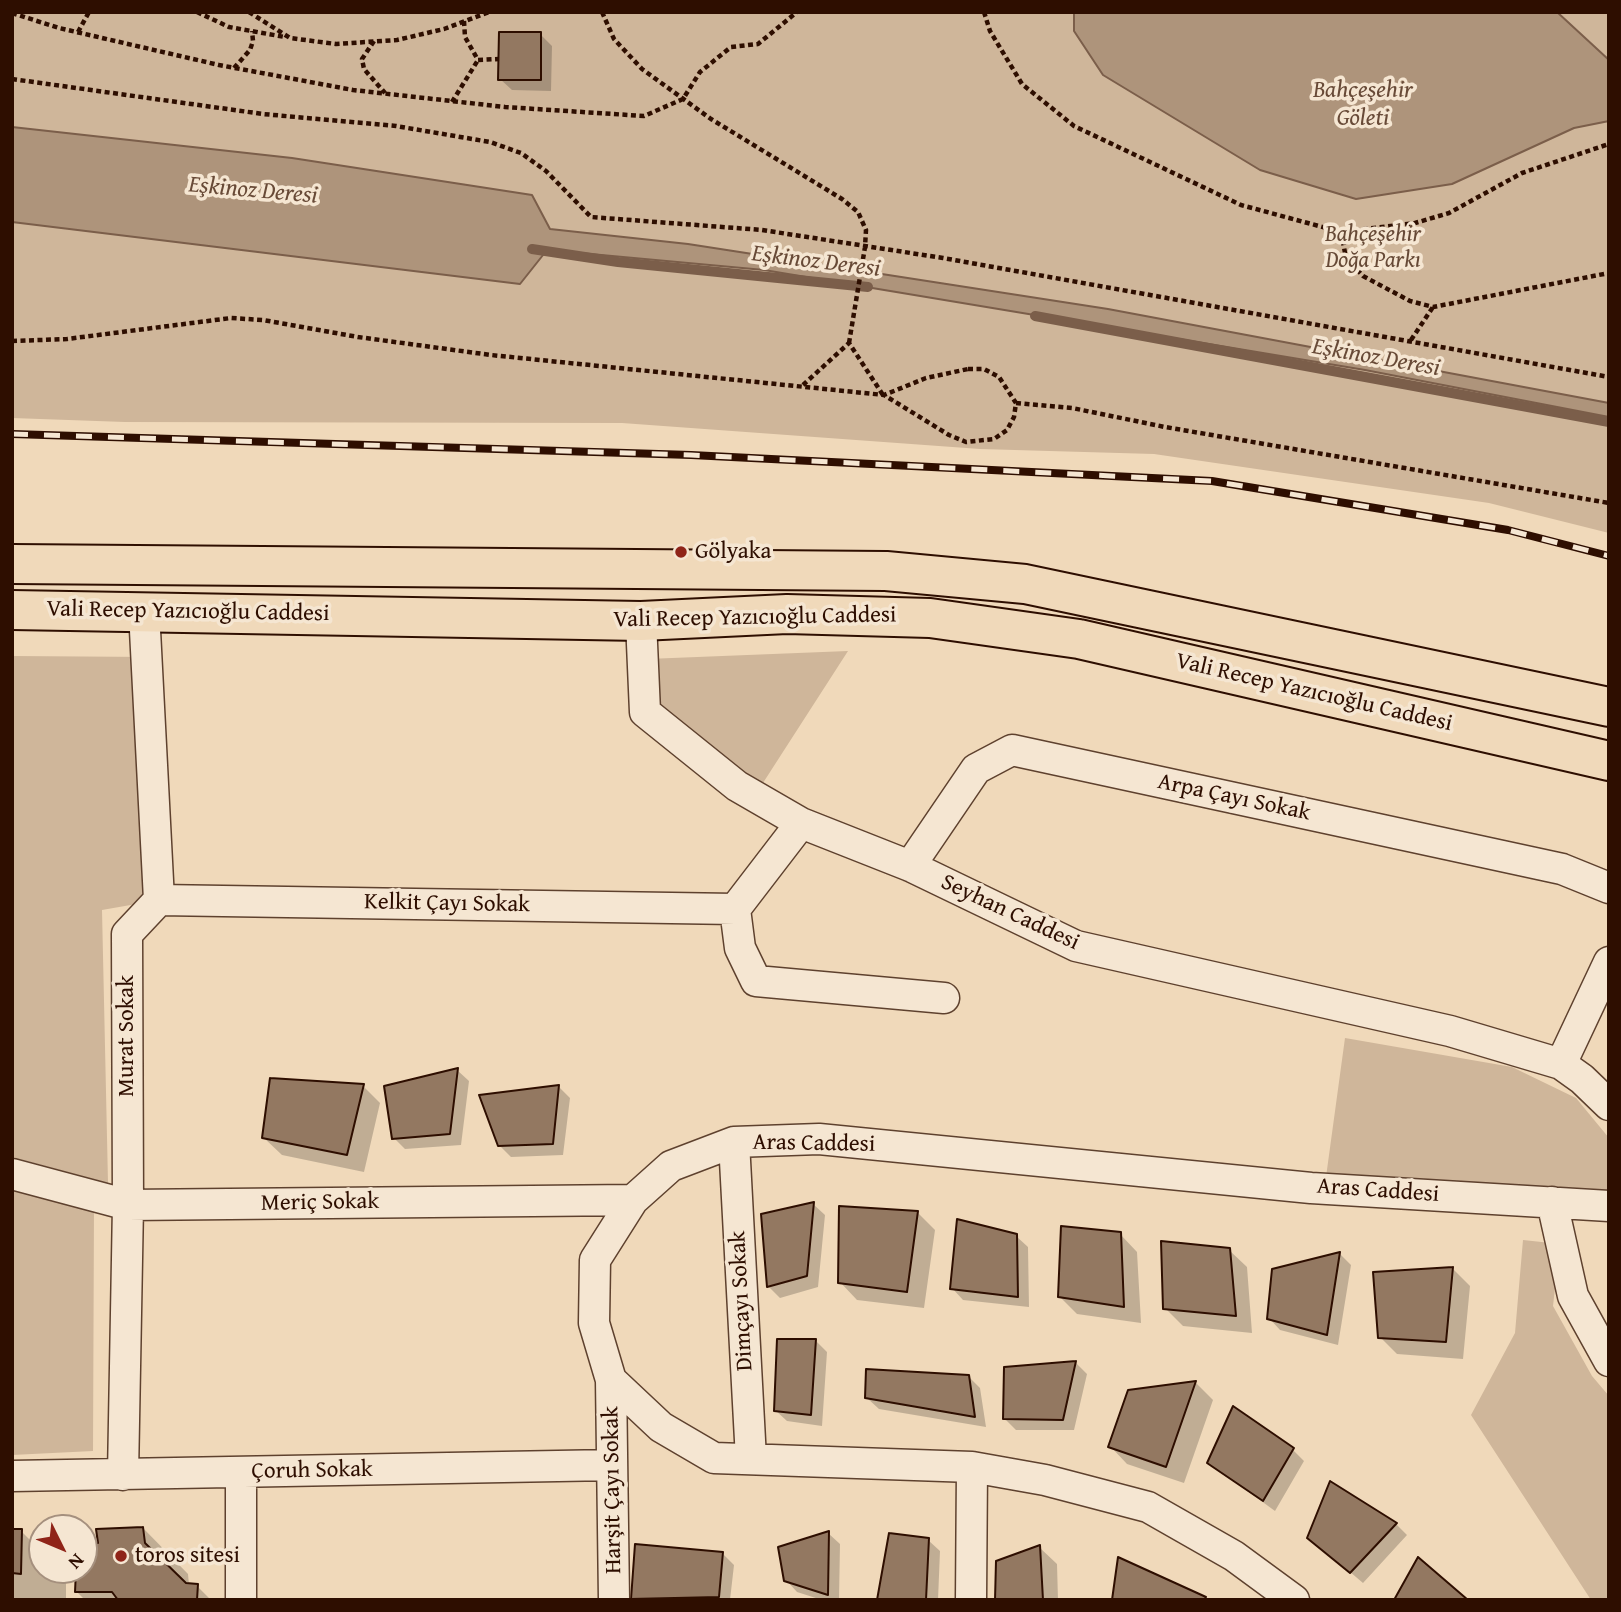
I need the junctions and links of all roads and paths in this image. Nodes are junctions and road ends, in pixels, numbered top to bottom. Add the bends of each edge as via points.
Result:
1 (89, 12) edge
2 (197, 12) edge
3 (249, 12) edge
4 (489, 12) edge
5 (602, 12) edge
6 (797, 12) edge
7 (984, 12) edge
8 (12, 13) edge
9 (464, 21) junction
10 (252, 31) junction
11 (78, 32) junction
12 (290, 38) junction
13 (374, 41) junction
14 (499, 59) dead end
15 (478, 60) junction
16 (234, 68) junction
17 (12, 79) edge
18 (385, 94) junction
19 (683, 99) junction
20 (452, 102) junction
21 (1609, 144) edge
22 (1341, 232) junction
23 (865, 247) junction
24 (1609, 273) edge
25 (1433, 306) junction
26 (1411, 340) junction
27 (12, 341) edge
28 (849, 343) junction
29 (1609, 377) edge
30 (802, 386) junction
31 (884, 395) junction
32 (1016, 403) junction
33 (1609, 503) edge
34 (12, 564) edge
35 (12, 610) edge
36 (144, 611) junction
37 (641, 621) junction
38 (1609, 707) edge
39 (1609, 761) edge
40 (801, 823) junction
41 (910, 866) junction
42 (1609, 888) edge
43 (159, 900) junction
44 (735, 909) junction
45 (1609, 962) edge
46 (944, 998) dead end
47 (1561, 1064) junction
48 (1609, 1105) edge
49 (734, 1142) junction
50 (12, 1174) edge
51 (633, 1200) junction
52 (1552, 1202) junction
53 (128, 1205) junction
54 (1609, 1206) edge
55 (1609, 1361) edge
56 (611, 1380) junction
57 (751, 1459) junction
58 (612, 1465) junction
59 (972, 1467) junction
60 (241, 1472) junction
61 (123, 1475) junction
62 (12, 1476) edge
63 (241, 1600) edge
64 (614, 1600) edge
65 (971, 1600) edge
66 (1294, 1600) edge

1 - 11 path
2 - 10 path via 229,27
3 - 12 path
4 - 9 path
5 - 19 path via 623,49
6 - 19 path via 758,44 731,47 700,72
7 - 22 path via 990,32 1023,84 1074,125 1241,205
8 - 11 path
9 - 13 path via 397,40
9 - 15 path via 465,37
10 - 12 path
10 - 16 path via 250,50
11 - 16 path
12 - 13 path via 336,44
13 - 18 path via 362,59 364,69
14 - 15 path
15 - 20 path
16 - 18 path
17 - 23 path via 263,114 396,126 490,142 522,153 591,217 762,230
18 - 20 path
19 - 20 path via 644,116
19 - 23 path via 858,212 866,230
21 - 22 path via 1522,173 1449,213 1415,223
22 - 25 path via 1346,258 1363,276 1410,301
23 - 26 path
23 - 28 path
24 - 25 path
25 - 26 path
26 - 29 path
27 - 30 path via 67,339 231,318 491,355
28 - 30 path
28 - 31 path
30 - 31 path
31 - 32 path via 933,376 985,369 999,377
31 - 32 path via 966,442 994,439 1007,430
32 - 33 path via 1072,408
34 - 38 main road, Vali Recep Yazıcıoğlu Caddesi via 886,571 1025,584
35 - 36 main road, Vali Recep Yazıcıoğlu Caddesi
36 - 37 main road, Vali Recep Yazıcıoğlu Caddesi
36 - 43 street
37 - 39 main road, Vali Recep Yazıcıoğlu Caddesi via 787,614 957,621 1079,639
37 - 40 street, Seyhan Caddesi via 645,712 737,786
40 - 41 street, Seyhan Caddesi
40 - 44 street
41 - 42 street, Arpa Çayı Sokak via 976,769 1012,750 1562,869
41 - 47 street, Seyhan Caddesi via 1076,946 1450,1031
43 - 44 street, Kelkit Çayı Sokak
43 - 53 street, Murat Sokak via 127,934
44 - 46 street via 740,948 756,981
45 - 47 street
47 - 48 street, Seyhan Caddesi
49 - 51 street, Aras Caddesi via 671,1166
49 - 52 street, Aras Caddesi via 818,1139 1311,1188
49 - 57 street, Dimçayı Sokak
50 - 53 street, Meriç Sokak
51 - 53 street, Meriç Sokak
51 - 56 street, Aras Caddesi via 595,1260 594,1323
52 - 54 street, Aras Caddesi
52 - 55 street via 1573,1296
53 - 61 street, Murat Sokak
56 - 57 street via 661,1427 714,1458
56 - 58 street, Harşit Çayı Sokak
57 - 59 street
58 - 60 street, Çoruh Sokak
58 - 64 street, Harşit Çayı Sokak
59 - 65 street
59 - 66 street via 1045,1480 1148,1507 1234,1556
60 - 61 street, Çoruh Sokak
60 - 63 street
61 - 62 street, Çoruh Sokak

